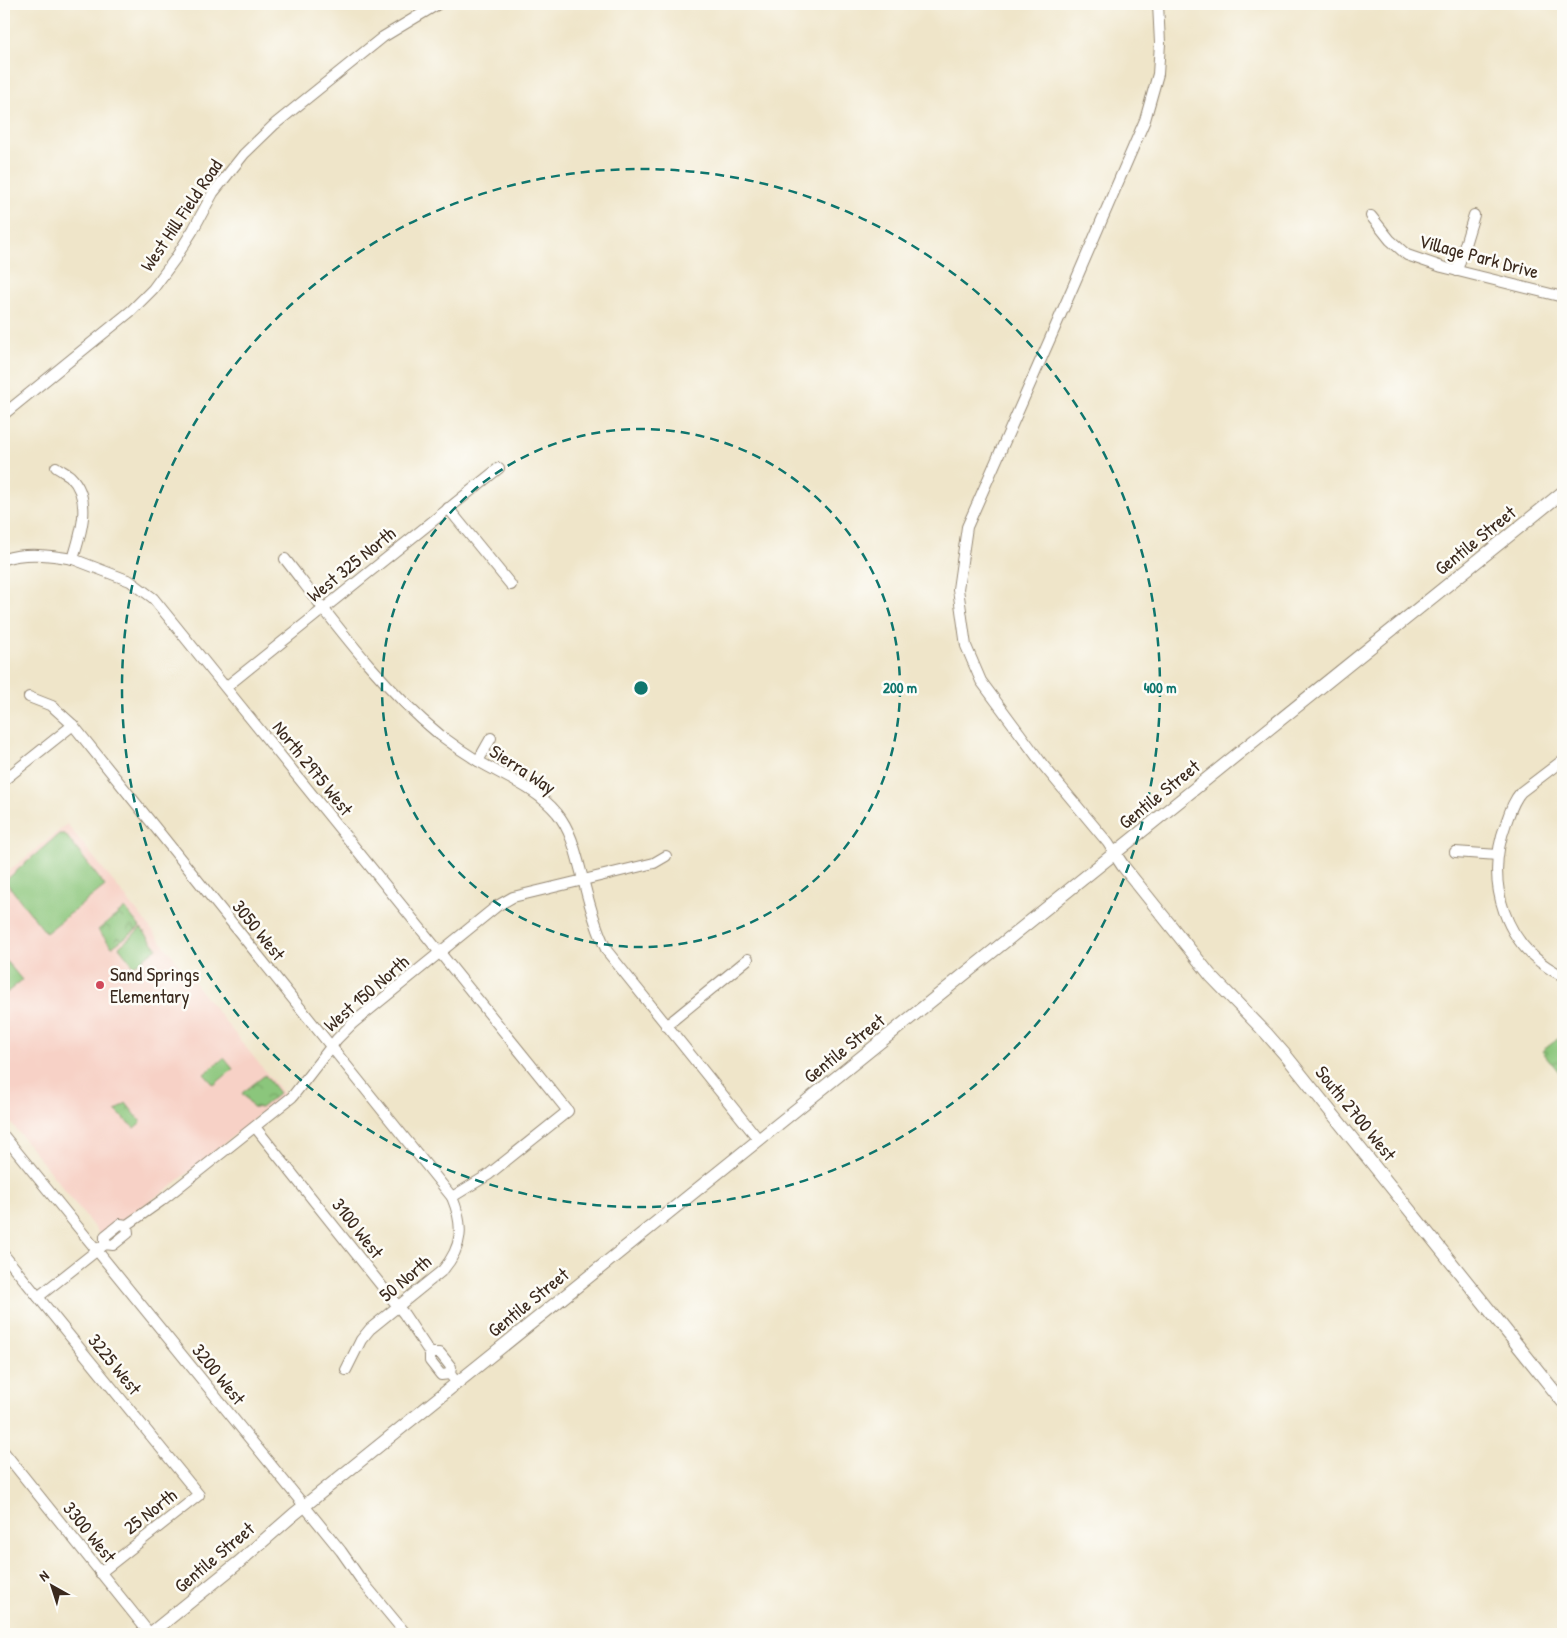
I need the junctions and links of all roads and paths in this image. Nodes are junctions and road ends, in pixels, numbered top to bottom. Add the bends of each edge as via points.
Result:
1 (438, 4) edge
2 (1158, 4) edge
3 (1474, 215) dead end
4 (1371, 216) dead end
5 (1458, 270) junction
6 (1563, 297) edge
7 (4, 414) edge
8 (56, 467) dead end
9 (498, 468) dead end
10 (1563, 492) edge
11 (448, 508) junction
12 (73, 559) junction
13 (285, 559) dead end
14 (4, 560) edge
15 (511, 585) dead end
16 (323, 609) junction
17 (226, 687) junction
18 (29, 697) dead end
19 (73, 725) junction
20 (491, 738) dead end
21 (1563, 760) edge
22 (478, 761) junction
23 (4, 780) edge
24 (1455, 852) dead end
25 (1115, 854) junction
26 (1498, 855) junction
27 (666, 856) dead end
28 (583, 881) junction
29 (440, 953) junction
30 (748, 959) dead end
31 (1563, 976) edge
32 (666, 1026) junction
33 (331, 1047) junction
34 (255, 1126) junction
35 (4, 1136) edge
36 (759, 1140) junction
37 (452, 1197) junction
38 (96, 1251) junction
39 (4, 1255) edge
40 (38, 1297) junction
41 (398, 1307) junction
42 (346, 1370) dead end
43 (453, 1379) junction
44 (1563, 1402) edge
45 (4, 1452) edge
46 (199, 1495) joint
47 (304, 1506) junction
48 (100, 1573) junction
49 (150, 1634) edge
50 (406, 1634) edge

1 - 7 street, West Hill Field Road via 383,37 274,124 244,154 213,193 184,245 153,289 131,311
2 - 25 street via 1158,74 1145,120 967,527 958,589 966,646 981,680 1042,765
3 - 5 street
4 - 5 street, Village Park Drive via 1390,240 1407,254
5 - 6 street, Village Park Drive
8 - 12 street via 74,482 84,504 83,525
9 - 11 street, West 325 North
10 - 25 main road, Gentile Street
11 - 15 street
11 - 16 street, West 325 North
12 - 14 street, North 2975 West via 29,555
12 - 17 street, North 2975 West via 130,581 153,598
13 - 16 street, Sierra Way
16 - 17 street, West 325 North
16 - 22 street, Sierra Way via 391,691 418,717
17 - 29 street, North 2975 West
18 - 19 street, 3050 West via 52,706
19 - 23 street
19 - 33 street, 3050 West
20 - 22 street
21 - 26 street via 1516,799 1502,834
22 - 28 street, Sierra Way via 532,790 556,812 575,847
24 - 26 street
25 - 36 main road, Gentile Street
25 - 44 main road, South 2700 West via 1211,976 1287,1056
26 - 31 street via 1499,898 1508,921 1526,949 1545,967
27 - 28 street, West 150 North via 654,863
28 - 29 street, West 150 North via 504,901
28 - 32 street, Sierra Way via 594,922 607,951
29 - 33 street, West 150 North via 353,1023
29 - 37 street, North 2975 West via 568,1111 488,1175
30 - 32 street
32 - 36 street, Sierra Way
33 - 34 street, West 150 North via 292,1096
33 - 37 street, 3050 West
34 - 38 street, West 150 North via 128,1225 128,1233 113,1245 105,1244
34 - 41 street, 3100 West
35 - 38 street, 3200 West
36 - 43 main road, Gentile Street
37 - 41 street, 50 North via 460,1225 460,1239 452,1259
38 - 40 street, West 150 North
38 - 47 street, 3200 West
39 - 40 street, 3225 West
40 - 46 street, 3225 West
41 - 42 street, 50 North via 370,1329
41 - 43 street, 3100 West via 430,1353 430,1361 441,1375
43 - 47 main road, Gentile Street
45 - 48 street, 3300 West
46 - 48 street, 25 North
47 - 49 main road, Gentile Street
47 - 50 street, 3200 West
48 - 49 street, 3300 West

